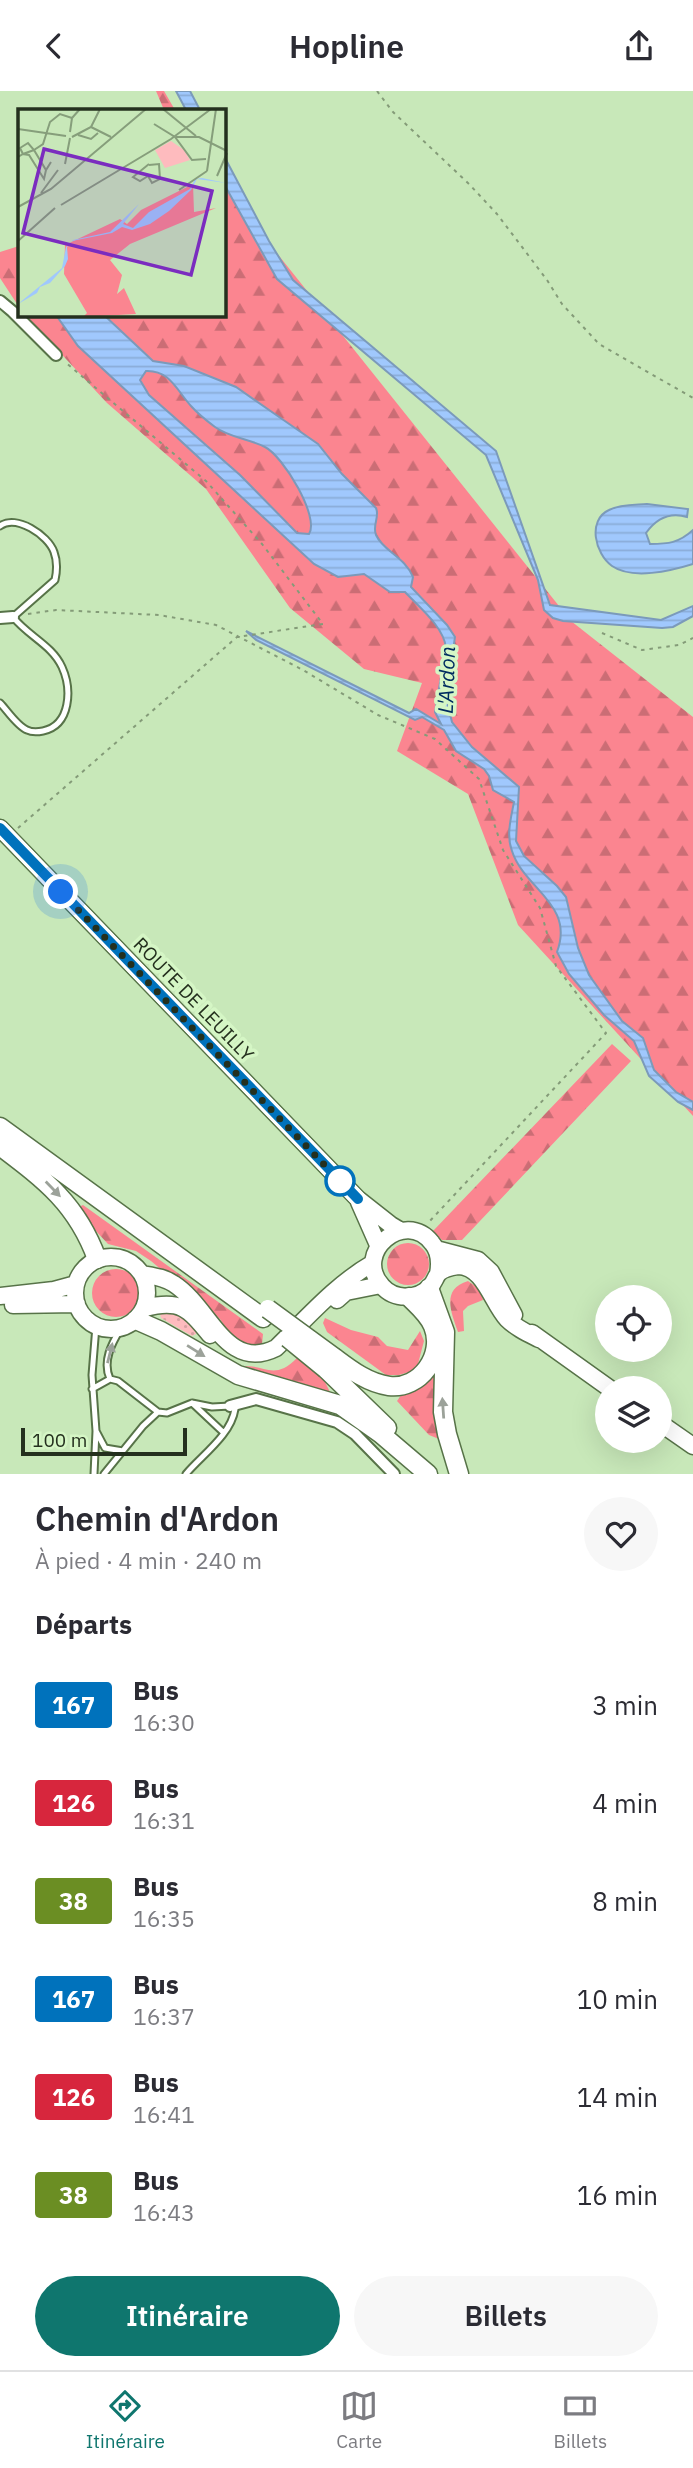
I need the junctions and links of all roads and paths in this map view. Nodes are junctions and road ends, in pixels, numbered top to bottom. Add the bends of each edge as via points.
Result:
1 (377, 91) edge
2 (0, 301) edge
3 (56, 355) joint
4 (693, 398) edge
5 (0, 526) edge
6 (13, 617) junction
7 (0, 618) edge
8 (602, 633) dead end
9 (237, 636) junction
10 (693, 638) edge
11 (0, 703) edge
12 (4, 833) edge
13 (0, 1127) edge
14 (0, 1146) edge
15 (358, 1199) junction
16 (401, 1231) junction
17 (419, 1233) junction
18 (378, 1245) junction
19 (436, 1249) junction
20 (97, 1259) junction
21 (373, 1263) junction
22 (142, 1273) junction
23 (434, 1281) junction
24 (76, 1284) junction
25 (380, 1285) junction
26 (0, 1296) edge
27 (408, 1297) junction
28 (77, 1304) junction
29 (0, 1306) edge
30 (134, 1318) junction
31 (96, 1326) junction
32 (539, 1339) junction
33 (331, 1364) junction
34 (595, 1378) edge
35 (110, 1379) junction
36 (92, 1389) junction
37 (192, 1403) junction
38 (230, 1406) junction
39 (158, 1412) junction
40 (96, 1431) junction
41 (672, 1431) edge
42 (224, 1433) junction
43 (693, 1446) edge
44 (123, 1451) junction
45 (94, 1474) edge
46 (104, 1474) edge
47 (186, 1474) edge
48 (394, 1474) edge
49 (429, 1474) edge
50 (459, 1474) edge

1 - 4 path via 497,214 562,304 599,344
2 - 3 street
3 - 9 path via 206,481 323,624
5 - 6 lane via 10,521 22,523 54,551 55,580
6 - 7 street
6 - 9 path via 56,610 159,615 216,625
6 - 11 lane via 24,631 54,652 69,687 66,710 60,722 39,732 25,730
8 - 10 path via 642,650 679,645
9 - 12 path
9 - 17 path via 378,715 435,739 479,779 503,850 540,908 556,966 606,1033
12 - 15 main road, ROUTE DE LEUILLY
13 - 33 main road, bridge via 240,1302 266,1313
14 -> 20 main road via 50,1184 86,1233
15 - 16 main road
15 - 18 main road
16 - 17 main road
16 - 18 main road
17 - 19 main road
18 - 21 main road
19 - 23 main road via 439,1265
19 - 32 main road via 478,1260 491,1272 514,1316
20 - 22 main road via 118,1257
20 - 24 main road via 84,1269
21 - 22 main road via 276,1348 252,1355 227,1343 174,1284
21 - 25 main road
22 - 30 main road via 148,1296
23 - 27 main road
23 - 32 main road via 445,1269 459,1266 471,1270 506,1318
50 -> 23 main road via 443,1412 445,1332
24 - 26 main road
24 - 28 main road
25 - 27 main road
25 - 30 main road via 346,1292 268,1362 235,1360 175,1304 162,1303
27 - 33 main road via 424,1311 436,1339 435,1355 417,1379 391,1386
28 - 29 main road
28 - 31 main road
30 - 31 main road via 104,1328
35 -> 30 lane via 109,1349
30 -> 49 main road via 238,1375 340,1405
31 - 36 lane
32 - 34 main road
33 - 49 main road
35 - 36 lane
35 - 39 lane via 126,1385
36 - 40 lane
37 - 38 lane
37 - 39 lane
37 - 42 lane
38 - 42 lane via 234,1414
38 - 48 street via 256,1399 337,1422
39 - 44 lane
40 - 44 lane via 105,1448
40 - 45 lane
41 - 43 main road
42 - 47 lane
44 - 46 lane

